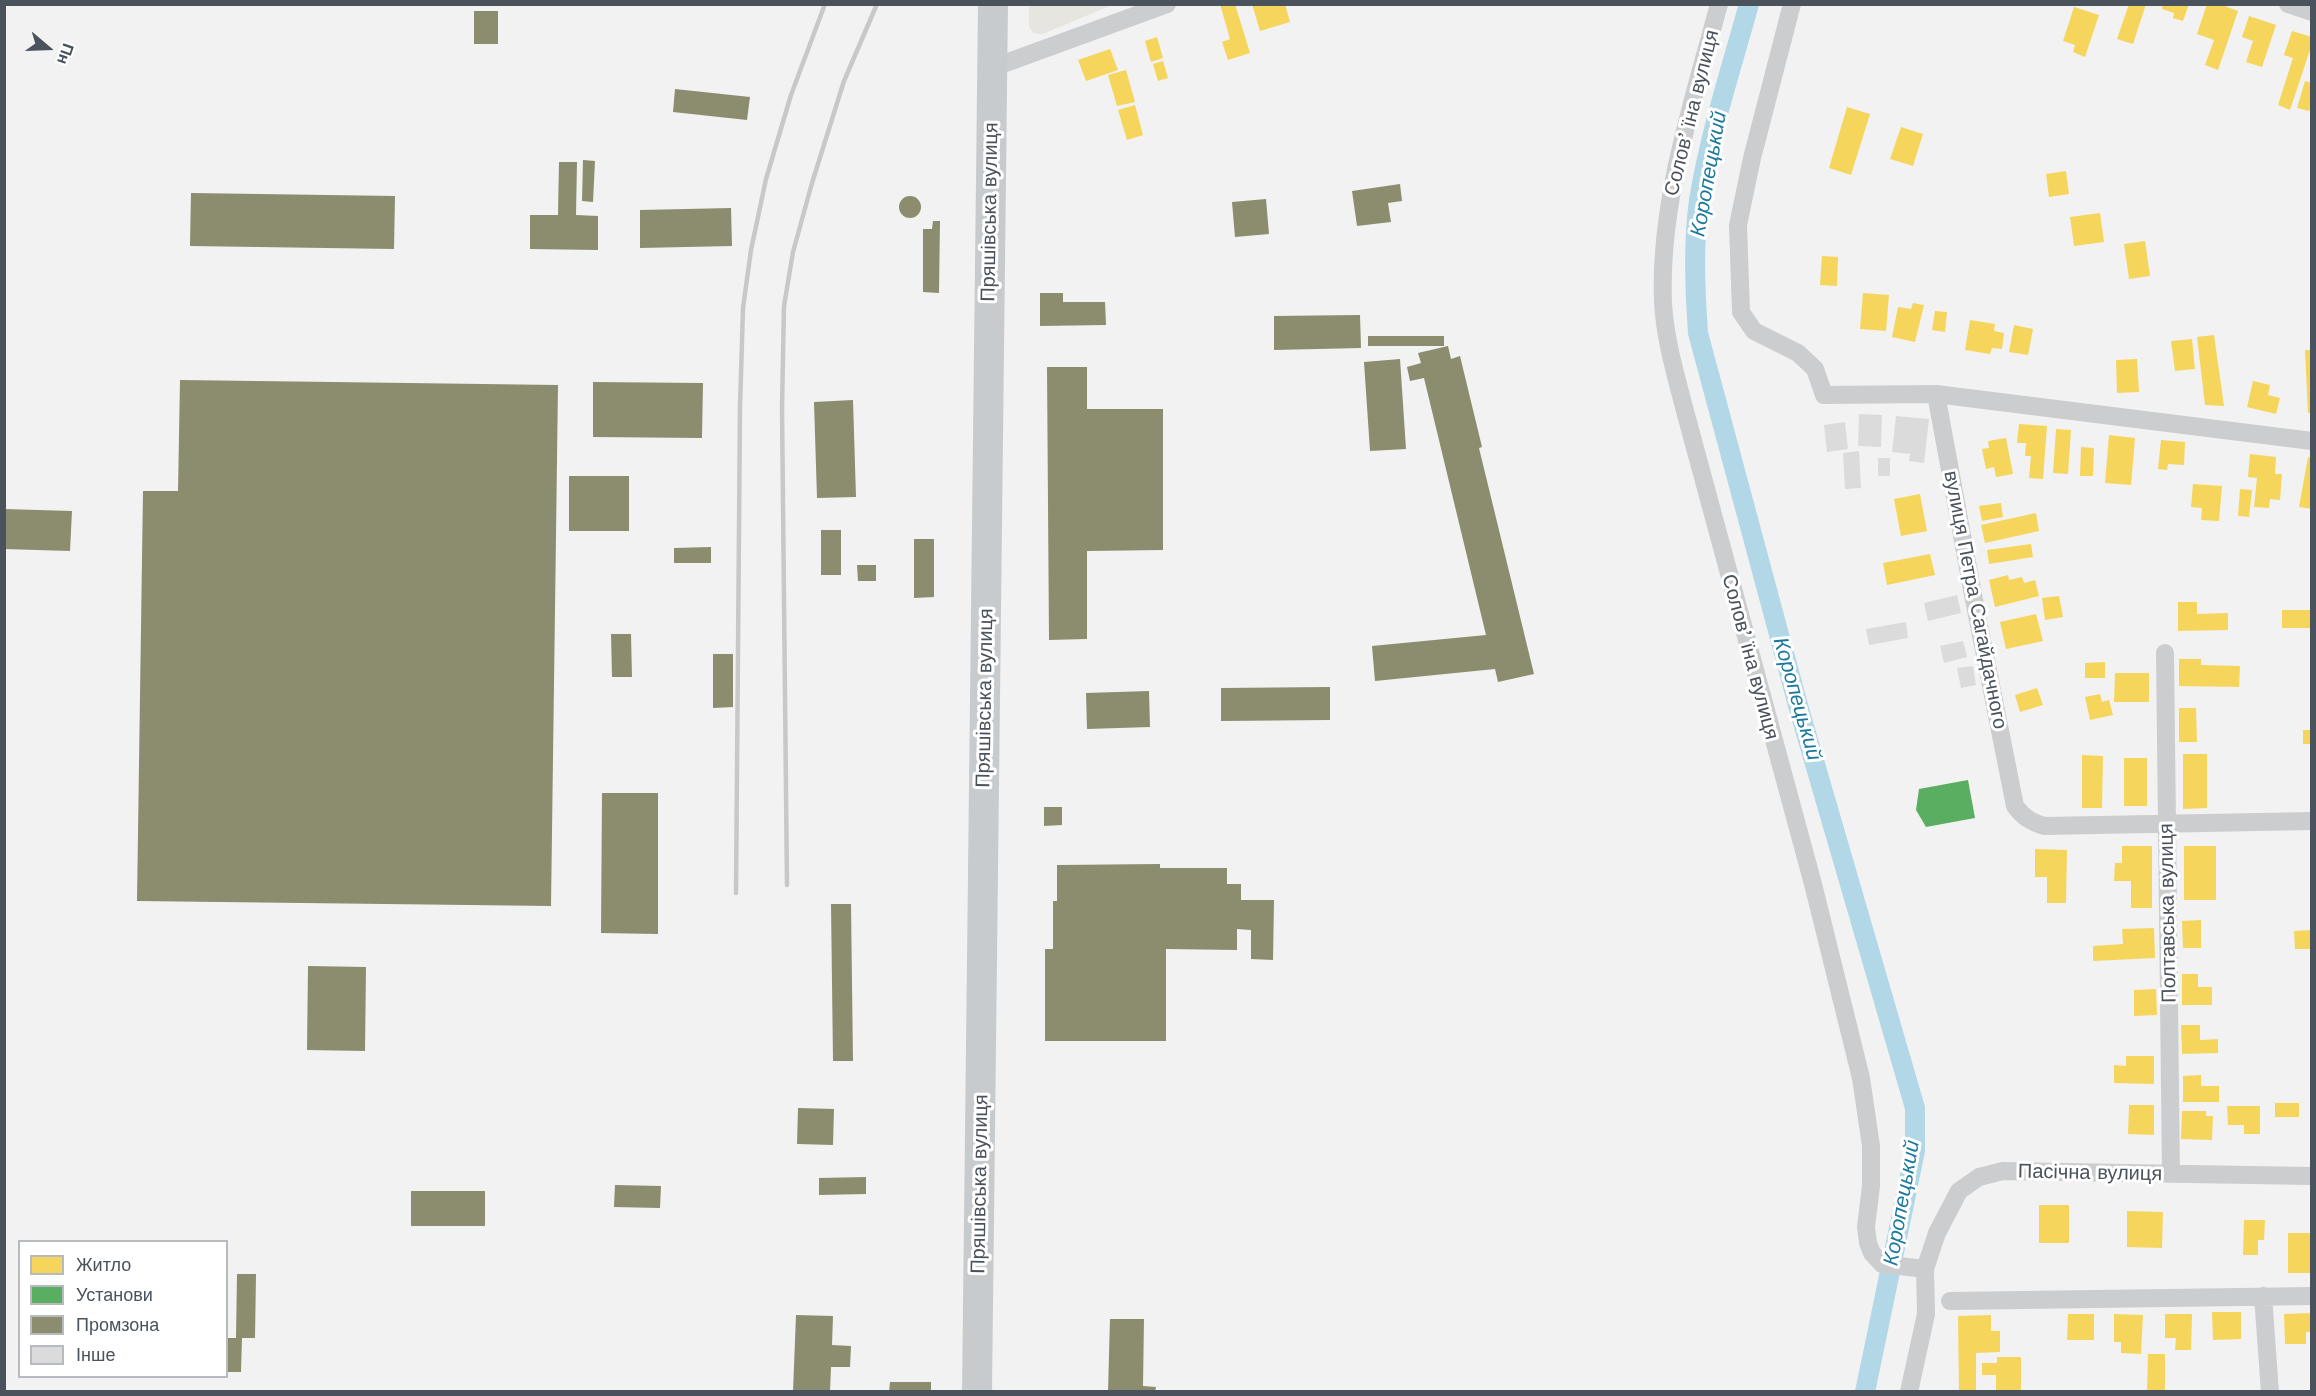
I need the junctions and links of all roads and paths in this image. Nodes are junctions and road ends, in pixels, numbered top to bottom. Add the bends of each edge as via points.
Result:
1 (993, 4) edge
2 (1167, 4) edge
3 (1719, 4) edge
4 (1792, 4) edge
5 (2288, 4) edge
6 (2312, 12) edge
7 (992, 68) junction
8 (1936, 394) junction
9 (2312, 441) edge
10 (2165, 653) dead end
11 (2312, 821) edge
12 (2167, 824) junction
13 (2170, 1174) junction
14 (2312, 1176) edge
15 (1925, 1269) junction
16 (2264, 1296) junction
17 (2312, 1296) edge
18 (1950, 1301) dead end
19 (977, 1392) edge
20 (1909, 1392) edge
21 (2270, 1392) edge

1 - 7 main road, Пряшівська вулиця
2 - 7 street
3 - 15 street, Соловʼїна вулиця via 1680,150 1668,215 1663,305 1685,411 1813,884 1861,1078 1871,1146 1866,1227 1872,1253 1882,1264
4 - 8 street via 1740,215 1741,312 1754,331 1798,353 1815,369 1824,395
5 - 6 street
7 - 19 main road, Пряшівська вулиця
8 - 9 street
8 - 12 street, вулиця Петра Сагайдачного via 2015,806 2022,816 2044,826
10 - 12 street, Полтавська вулиця
11 - 12 street
12 - 13 street, Полтавська вулиця
13 - 14 street, Пасічна вулиця
13 - 15 street, Пасічна вулиця via 2003,1172 1979,1178 1959,1191 1937,1233
15 - 20 street, Пасічна вулиця via 1926,1314
16 - 17 street
16 - 18 street
16 - 21 street

